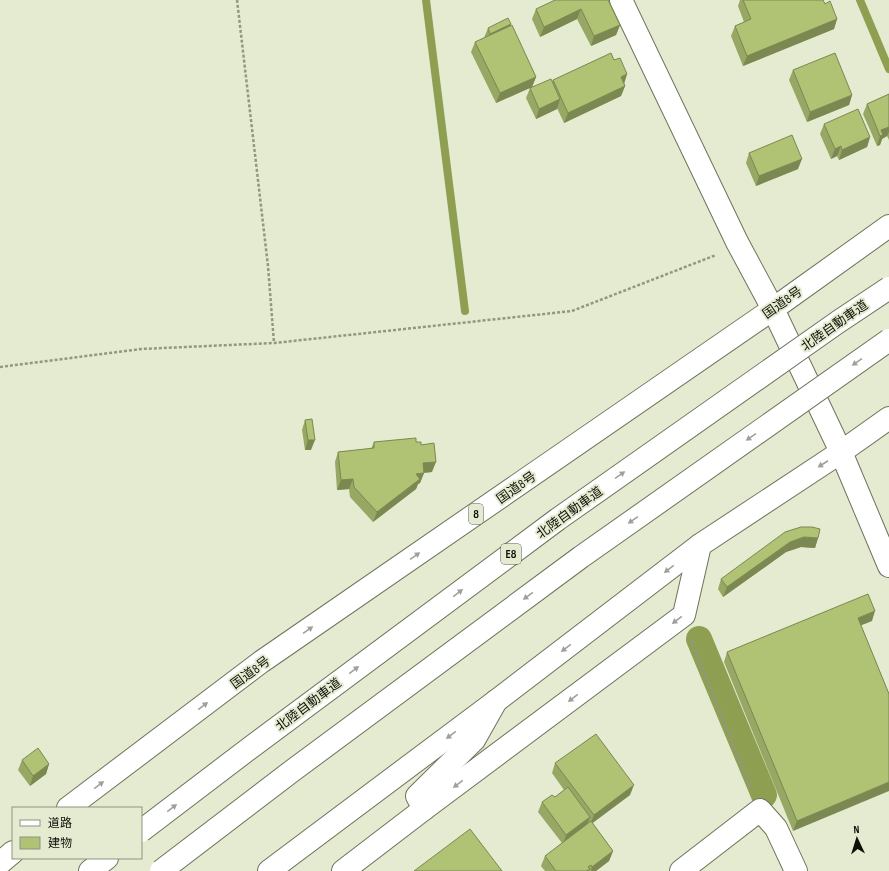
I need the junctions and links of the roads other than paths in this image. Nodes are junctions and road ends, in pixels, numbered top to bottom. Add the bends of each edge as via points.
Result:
1 (621, 0) edge
2 (889, 226) edge
3 (889, 288) edge
4 (773, 309) junction
5 (889, 340) edge
6 (889, 418) edge
7 (841, 452) junction
8 (700, 545) junction
9 (889, 566) edge
10 (496, 701) junction
11 (69, 807) edge
12 (424, 809) junction
13 (142, 831) edge
14 (12, 853) edge
15 (106, 859) edge
16 (0, 863) edge
17 (90, 871) edge
18 (161, 871) edge
19 (269, 871) edge
20 (343, 871) edge
21 (681, 871) edge
22 (796, 871) edge

1 - 4 main road via 737,242
2 - 4 main road, 国道8号 / 8
13 -> 3 main road, 北陸自動車道 / E8, bridge via 558,519
4 - 7 main road
11 -> 4 main road, 国道8号 / 8 via 261,662
5 -> 18 main road, bridge via 581,557
6 - 7 main road
7 -> 8 main road
7 - 9 main road
8 -> 10 main road
8 -> 12 main road via 684,615
10 - 12 main road via 474,740 417,796
10 -> 19 main road
12 - 20 main road
14 - 16 main road
15 - 17 main road
21 - 22 main road via 760,810 776,828

